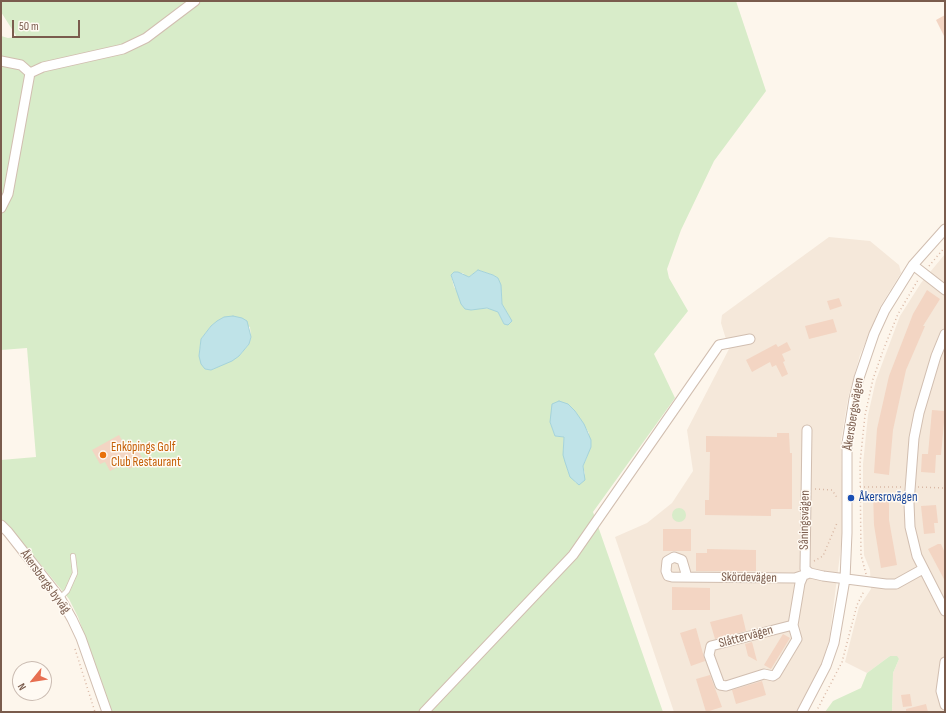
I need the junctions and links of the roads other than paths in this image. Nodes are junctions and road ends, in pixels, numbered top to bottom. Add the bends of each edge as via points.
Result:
1 (195, 1) edge
2 (1, 61) edge
3 (30, 73) junction
4 (1, 208) edge
5 (945, 229) edge
6 (912, 265) junction
7 (945, 290) edge
8 (945, 334) edge
9 (750, 339) dead end
10 (807, 430) dead end
11 (1, 525) edge
12 (73, 556) dead end
13 (923, 569) junction
14 (807, 574) junction
15 (687, 577) dead end
16 (845, 579) junction
17 (60, 598) junction
18 (945, 611) edge
19 (793, 625) junction
20 (945, 662) edge
21 (945, 705) edge
22 (107, 712) edge
23 (424, 712) edge
24 (802, 712) edge

1 - 3 street via 146,38 123,48 43,67
2 - 3 street via 21,65
3 - 4 street via 8,194
5 - 6 street, Åkersbergsvägen
6 - 7 street
6 - 16 street, Åkersbergsvägen via 874,334 854,399 847,443
8 - 13 street via 919,413 914,438 910,482 910,527
9 - 23 street via 719,345 573,555
10 - 14 street, Såningsvägen via 804,563
11 - 17 street, Åkersbergs byväg
12 - 17 lane via 75,573 67,591
13 - 16 street via 896,584
13 - 18 street
14 - 15 street, Skördevägen via 795,578
14 - 16 street
14 - 19 street, Slåttervägen via 800,583
16 - 24 street, Åkersbergsvägen via 834,643 826,666
17 - 22 street, Åkersbergs byväg via 81,638
19 - 19 street, Slåttervägen via 711,646 709,655 720,685 726,686 764,674 776,674 797,639
20 - 21 street via 940,691

